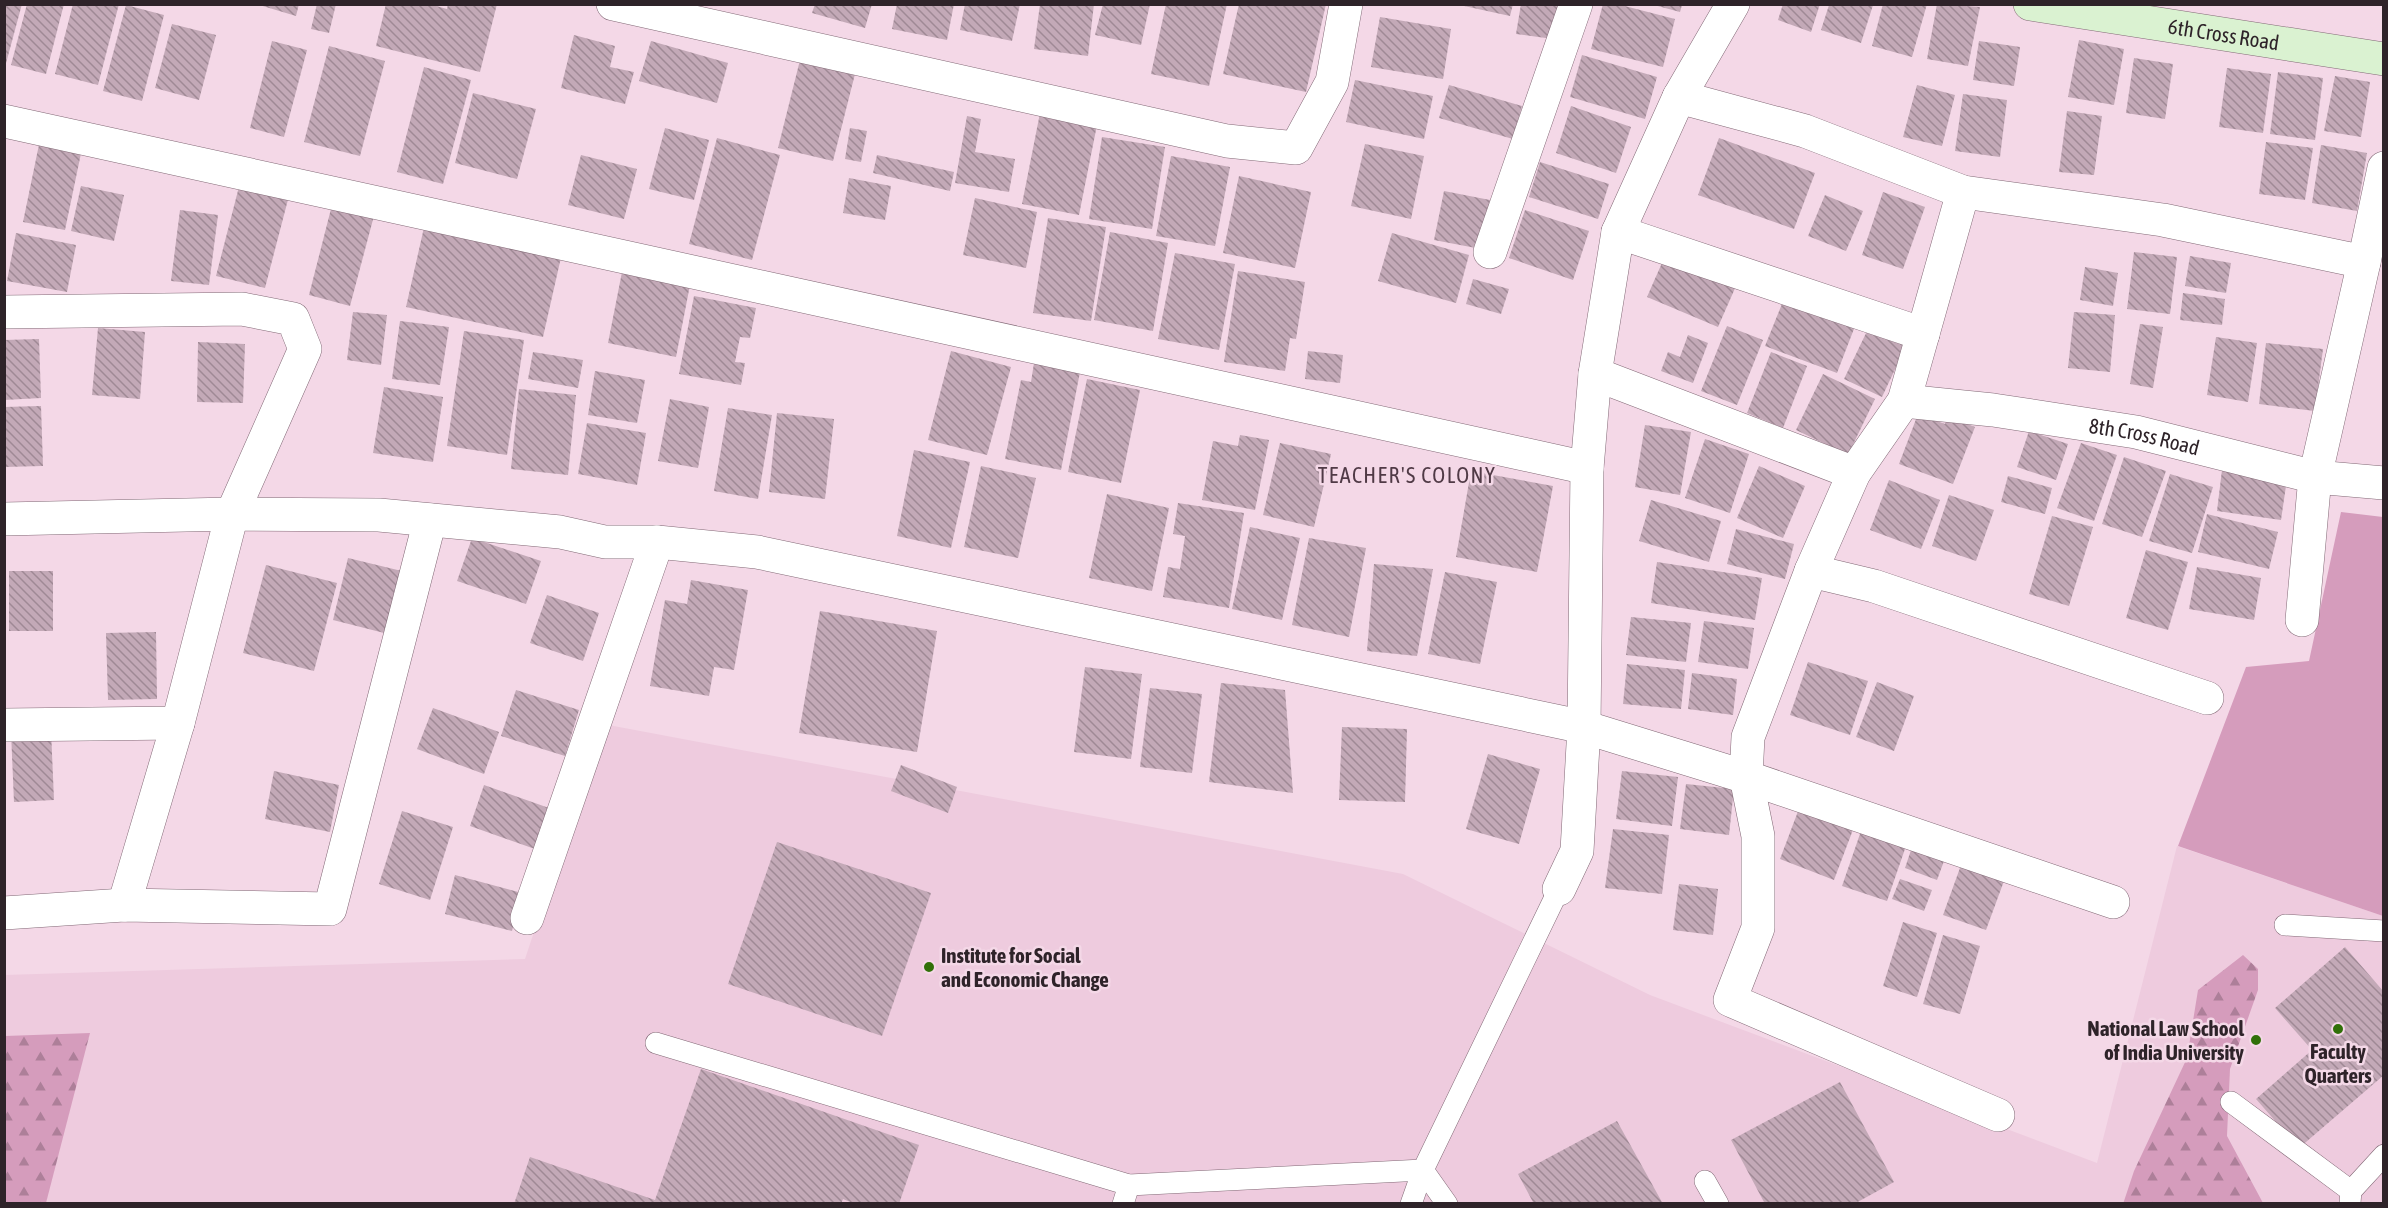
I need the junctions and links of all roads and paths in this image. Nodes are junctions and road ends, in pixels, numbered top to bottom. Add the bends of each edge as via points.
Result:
1 (613, 4) edge
2 (1346, 4) edge
3 (1576, 4) edge
4 (1733, 4) edge
5 (2030, 4) edge
6 (2384, 59) edge
7 (1679, 97) junction
8 (4, 121) edge
9 (2384, 168) edge
10 (1962, 192) junction
11 (1618, 232) junction
12 (1490, 252) dead end
13 (2364, 262) junction
14 (4, 312) edge
15 (1923, 334) junction
16 (1595, 374) junction
17 (1904, 400) junction
18 (1587, 468) junction
19 (1854, 473) junction
20 (2315, 477) junction
21 (2384, 483) edge
22 (232, 514) junction
23 (4, 519) edge
24 (430, 520) junction
25 (657, 542) junction
26 (1811, 571) junction
27 (2302, 620) dead end
28 (2207, 698) dead end
29 (178, 723) junction
30 (4, 725) edge
31 (1584, 727) junction
32 (1746, 777) junction
33 (1559, 890) joint
34 (2113, 902) dead end
35 (124, 905) junction
36 (4, 914) edge
37 (527, 918) dead end
38 (2285, 925) dead end
39 (2384, 931) edge
40 (656, 1043) dead end
41 (2231, 1102) dead end
42 (1998, 1115) dead end
43 (2384, 1155) edge
44 (1423, 1170) junction
45 (1705, 1180) dead end
46 (1126, 1194) edge
47 (2350, 1197) edge
48 (1411, 1203) edge
49 (1447, 1203) edge
50 (1718, 1203) edge

1 - 2 street via 1227,141 1296,148 1332,82
3 - 12 street
4 - 7 street
5 - 6 street, 6th Cross Road
7 - 10 street via 1805,131
7 - 11 street
8 - 18 street
9 - 13 street
10 - 13 street via 2163,220
10 - 15 street
11 - 15 street
11 - 16 street
13 - 20 street
14 - 22 street via 242,309 293,319 305,349
15 - 17 street
16 - 18 street
16 - 19 street
17 - 19 street
17 - 20 street, 8th Cross Road via 2136,432
18 - 31 street
19 - 26 street
20 - 21 street, 8th Cross Road
20 - 27 street
22 - 23 street
22 - 24 street via 379,515
22 - 29 street
24 - 25 street via 560,532 604,542
24 - 35 street via 330,909
25 - 31 street via 757,552
25 - 37 street
26 - 28 street via 1874,586
26 - 32 street via 1748,737
29 - 30 street
29 - 35 street
31 - 32 street
31 - 33 street via 1577,851
32 - 34 street
32 - 42 street via 1758,837 1758,928 1730,1000
33 - 44 lane
35 - 36 street
38 - 39 lane
40 - 46 lane
41 - 47 lane
43 - 47 lane
44 - 46 lane
44 - 48 lane
44 - 49 lane
45 - 50 lane

